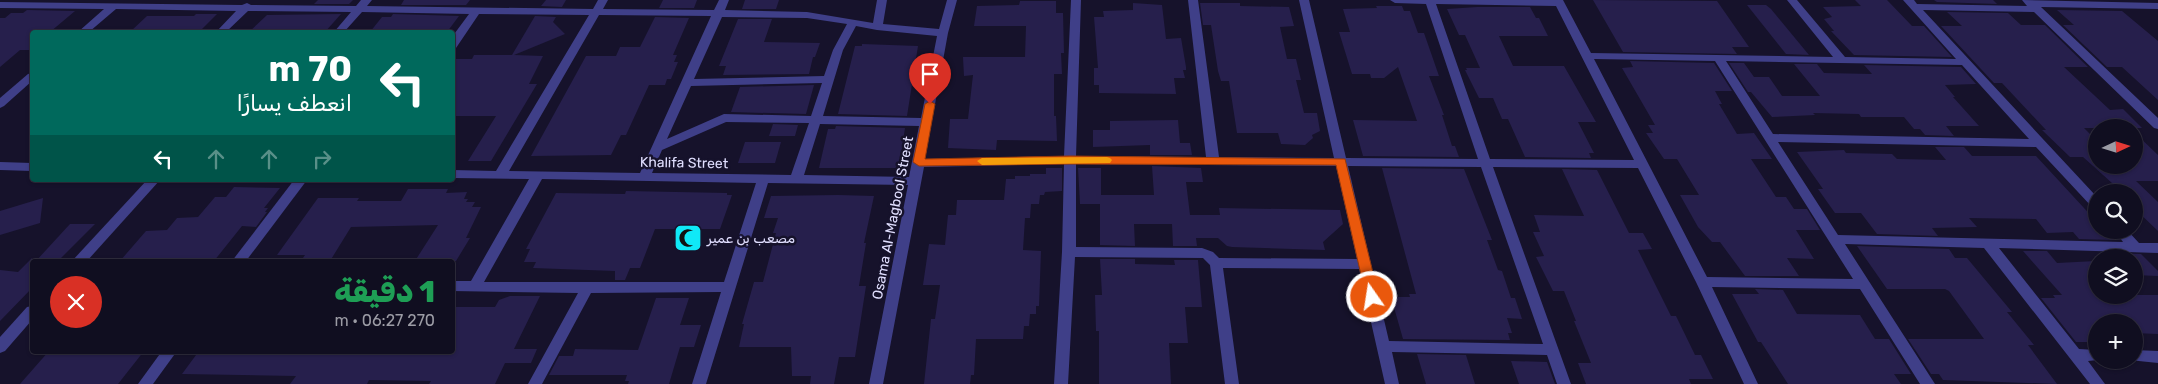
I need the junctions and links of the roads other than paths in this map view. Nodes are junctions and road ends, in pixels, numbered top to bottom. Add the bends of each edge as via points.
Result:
1 (253, 0) edge
2 (367, 0) edge
3 (603, 0) edge
4 (724, 0) edge
5 (882, 0) edge
6 (952, 0) edge
7 (1076, 0) edge
8 (1193, 0) edge
9 (1304, 0) edge
10 (1395, 0) edge
11 (1430, 0) edge
12 (1792, 0) edge
13 (1559, 2) edge
14 (117, 3) edge
15 (1911, 4) edge
16 (2031, 4) edge
17 (0, 5) edge
18 (2158, 6) edge
19 (245, 8) junction
20 (359, 10) junction
21 (476, 11) junction
22 (596, 12) junction
23 (718, 14) junction
24 (854, 22) junction
25 (877, 27) junction
26 (85, 30) edge
27 (223, 30) edge
28 (341, 30) edge
29 (943, 33) junction
30 (455, 42) edge
31 (1588, 56) junction
32 (1718, 58) junction
33 (1842, 60) junction
34 (1964, 62) junction
35 (30, 78) edge
36 (829, 80) junction
37 (688, 83) junction
38 (0, 104) edge
39 (2152, 114) edge
40 (816, 119) junction
41 (926, 122) junction
42 (2158, 125) edge
43 (1769, 138) junction
44 (2040, 143) junction
45 (657, 148) junction
46 (1070, 160) junction
47 (1213, 161) junction
48 (919, 162) junction
49 (1341, 162) junction
50 (1484, 162) junction
51 (1642, 164) junction
52 (0, 166) edge
53 (30, 167) edge
54 (455, 174) edge
55 (500, 175) junction
56 (538, 175) junction
57 (644, 177) junction
58 (763, 179) junction
59 (796, 180) junction
60 (152, 182) edge
61 (299, 182) edge
62 (915, 182) junction
63 (2088, 195) edge
64 (1836, 239) junction
65 (2128, 239) edge
66 (1987, 242) junction
67 (2135, 247) junction
68 (2158, 248) edge
69 (1069, 252) junction
70 (81, 259) edge
71 (241, 259) edge
72 (1216, 263) junction
73 (1365, 264) junction
74 (1703, 282) junction
75 (1864, 284) junction
76 (455, 286) edge
77 (475, 286) junction
78 (730, 287) junction
79 (586, 288) junction
80 (30, 313) edge
81 (1384, 346) junction
82 (0, 347) edge
83 (1551, 350) junction
84 (168, 354) edge
85 (2075, 355) junction
86 (2088, 355) edge
87 (2143, 356) edge
88 (2158, 357) edge
89 (145, 384) edge
90 (535, 384) edge
91 (699, 384) edge
92 (876, 384) edge
93 (1061, 384) edge
94 (1232, 384) edge
95 (1392, 384) edge
96 (1564, 384) edge
97 (1751, 384) edge
98 (1928, 384) edge
99 (2098, 384) edge

1 - 19 street
2 - 20 street
3 - 22 street
4 - 23 street
5 - 25 street
6 - 29 street, Osama Al-Magbool Street
7 - 46 street
8 - 47 street
9 - 49 street
10 - 11 street
11 - 13 street
11 - 50 street
12 - 33 street
13 - 31 street
14 - 17 street
14 - 19 street
14 - 26 street
15 - 16 street
15 - 34 street
16 - 18 street
16 - 39 street
19 - 20 street
19 - 27 street
20 - 21 street
20 - 28 street
21 - 22 street
21 - 30 street
22 - 23 street
22 - 55 street
23 - 24 street via 806,15
23 - 37 street
24 - 25 street
24 - 36 street via 838,50
25 - 29 street
29 - 41 street, Osama Al-Magbool Street
31 - 32 street
31 - 51 street
32 - 33 street
32 - 43 street
33 - 34 street
34 - 44 street
35 - 38 street
36 - 37 street
36 - 40 street
37 - 45 street
39 - 42 street
40 - 41 street
40 - 45 street via 724,118
40 - 59 street
41 - 48 street, Osama Al-Magbool Street
43 - 44 street
43 - 64 street
44 - 63 street
45 - 57 street
46 - 47 street
46 - 48 street
46 - 69 street
47 - 49 street
48 - 62 street, Osama Al-Magbool Street
49 - 50 street
49 - 73 street
50 - 51 street
50 - 83 street
51 - 74 street
52 - 53 street
54 - 55 street, Khalifa Street
55 - 56 street, Khalifa Street
56 - 57 street, Khalifa Street
56 - 77 street
57 - 58 street, Khalifa Street
58 - 59 street, Khalifa Street
58 - 78 street
59 - 62 street, Khalifa Street
60 - 70 street
61 - 71 street
62 - 92 street, Osama Al-Magbool Street
64 - 66 street
64 - 75 street
65 - 67 street
66 - 67 street
66 - 85 street
67 - 68 street
69 - 72 street via 1202,253
69 - 93 street
72 - 73 street
72 - 94 street
73 - 81 street
74 - 75 street
74 - 97 street
75 - 98 street
76 - 77 street
77 - 79 street
78 - 79 street
78 - 91 street
79 - 90 street
80 - 82 street
81 - 83 street
81 - 95 street
83 - 96 street
84 - 89 street
85 - 86 street
85 - 99 street
87 - 88 street

